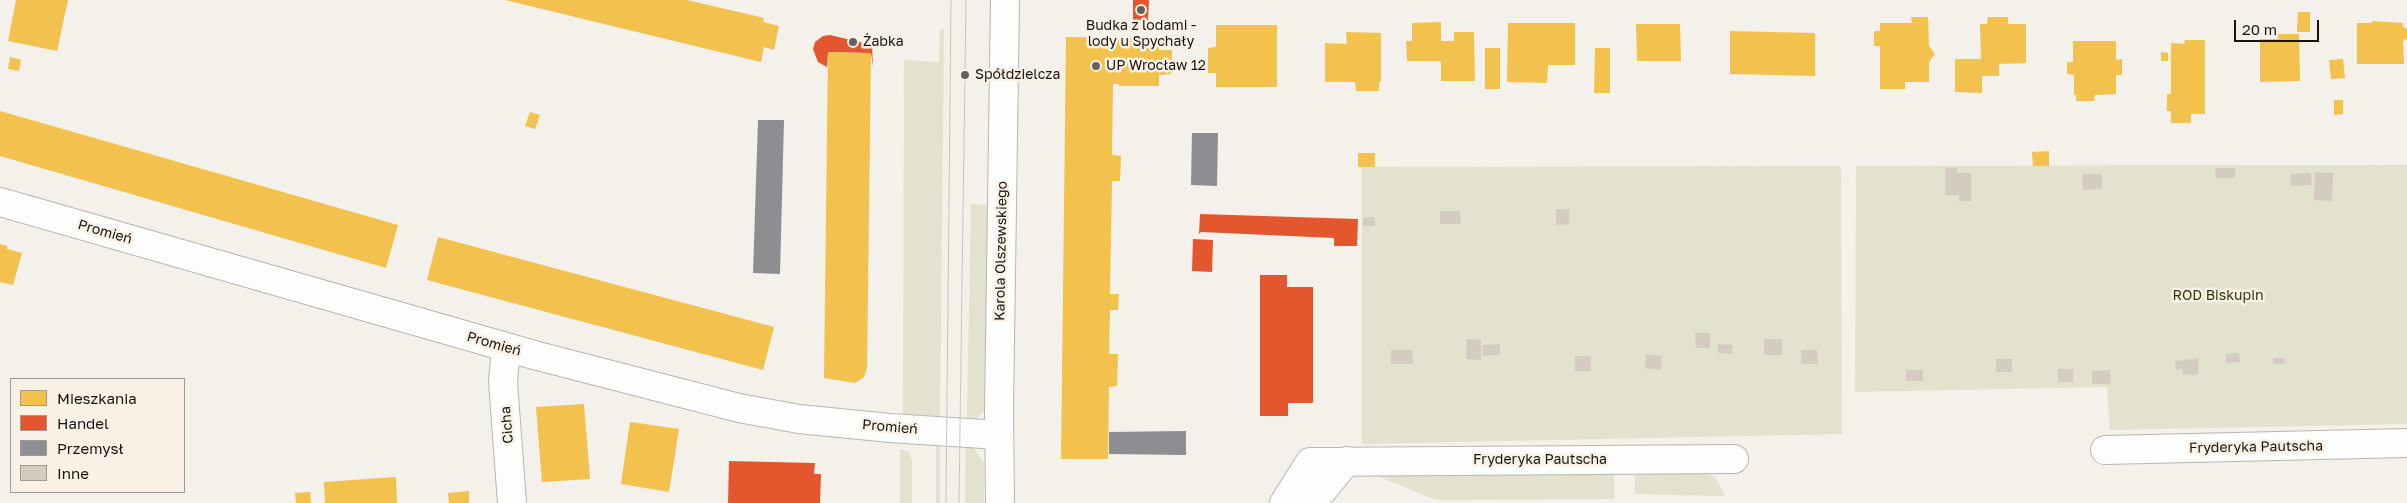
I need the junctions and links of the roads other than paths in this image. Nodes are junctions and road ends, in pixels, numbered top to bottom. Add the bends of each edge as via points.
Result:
1 (1005, 0) edge
2 (0, 202) edge
3 (506, 346) junction
4 (999, 435) junction
5 (2407, 443) edge
6 (2105, 450) dead end
7 (1734, 459) dead end
8 (1347, 461) junction
9 (512, 503) edge
10 (1000, 503) edge
11 (1284, 503) edge
12 (1312, 503) edge

1 - 4 street, Karola Olszewskiego
2 - 3 street, Promień
3 - 4 street, Promień via 739,408 799,419
3 - 9 street, Cicha via 504,382
4 - 10 street, Karola Olszewskiego
5 - 6 street, Fryderyka Pautscha
7 - 8 street, Fryderyka Pautscha
8 - 11 street, Fryderyka Pautscha via 1310,462
8 - 12 street

